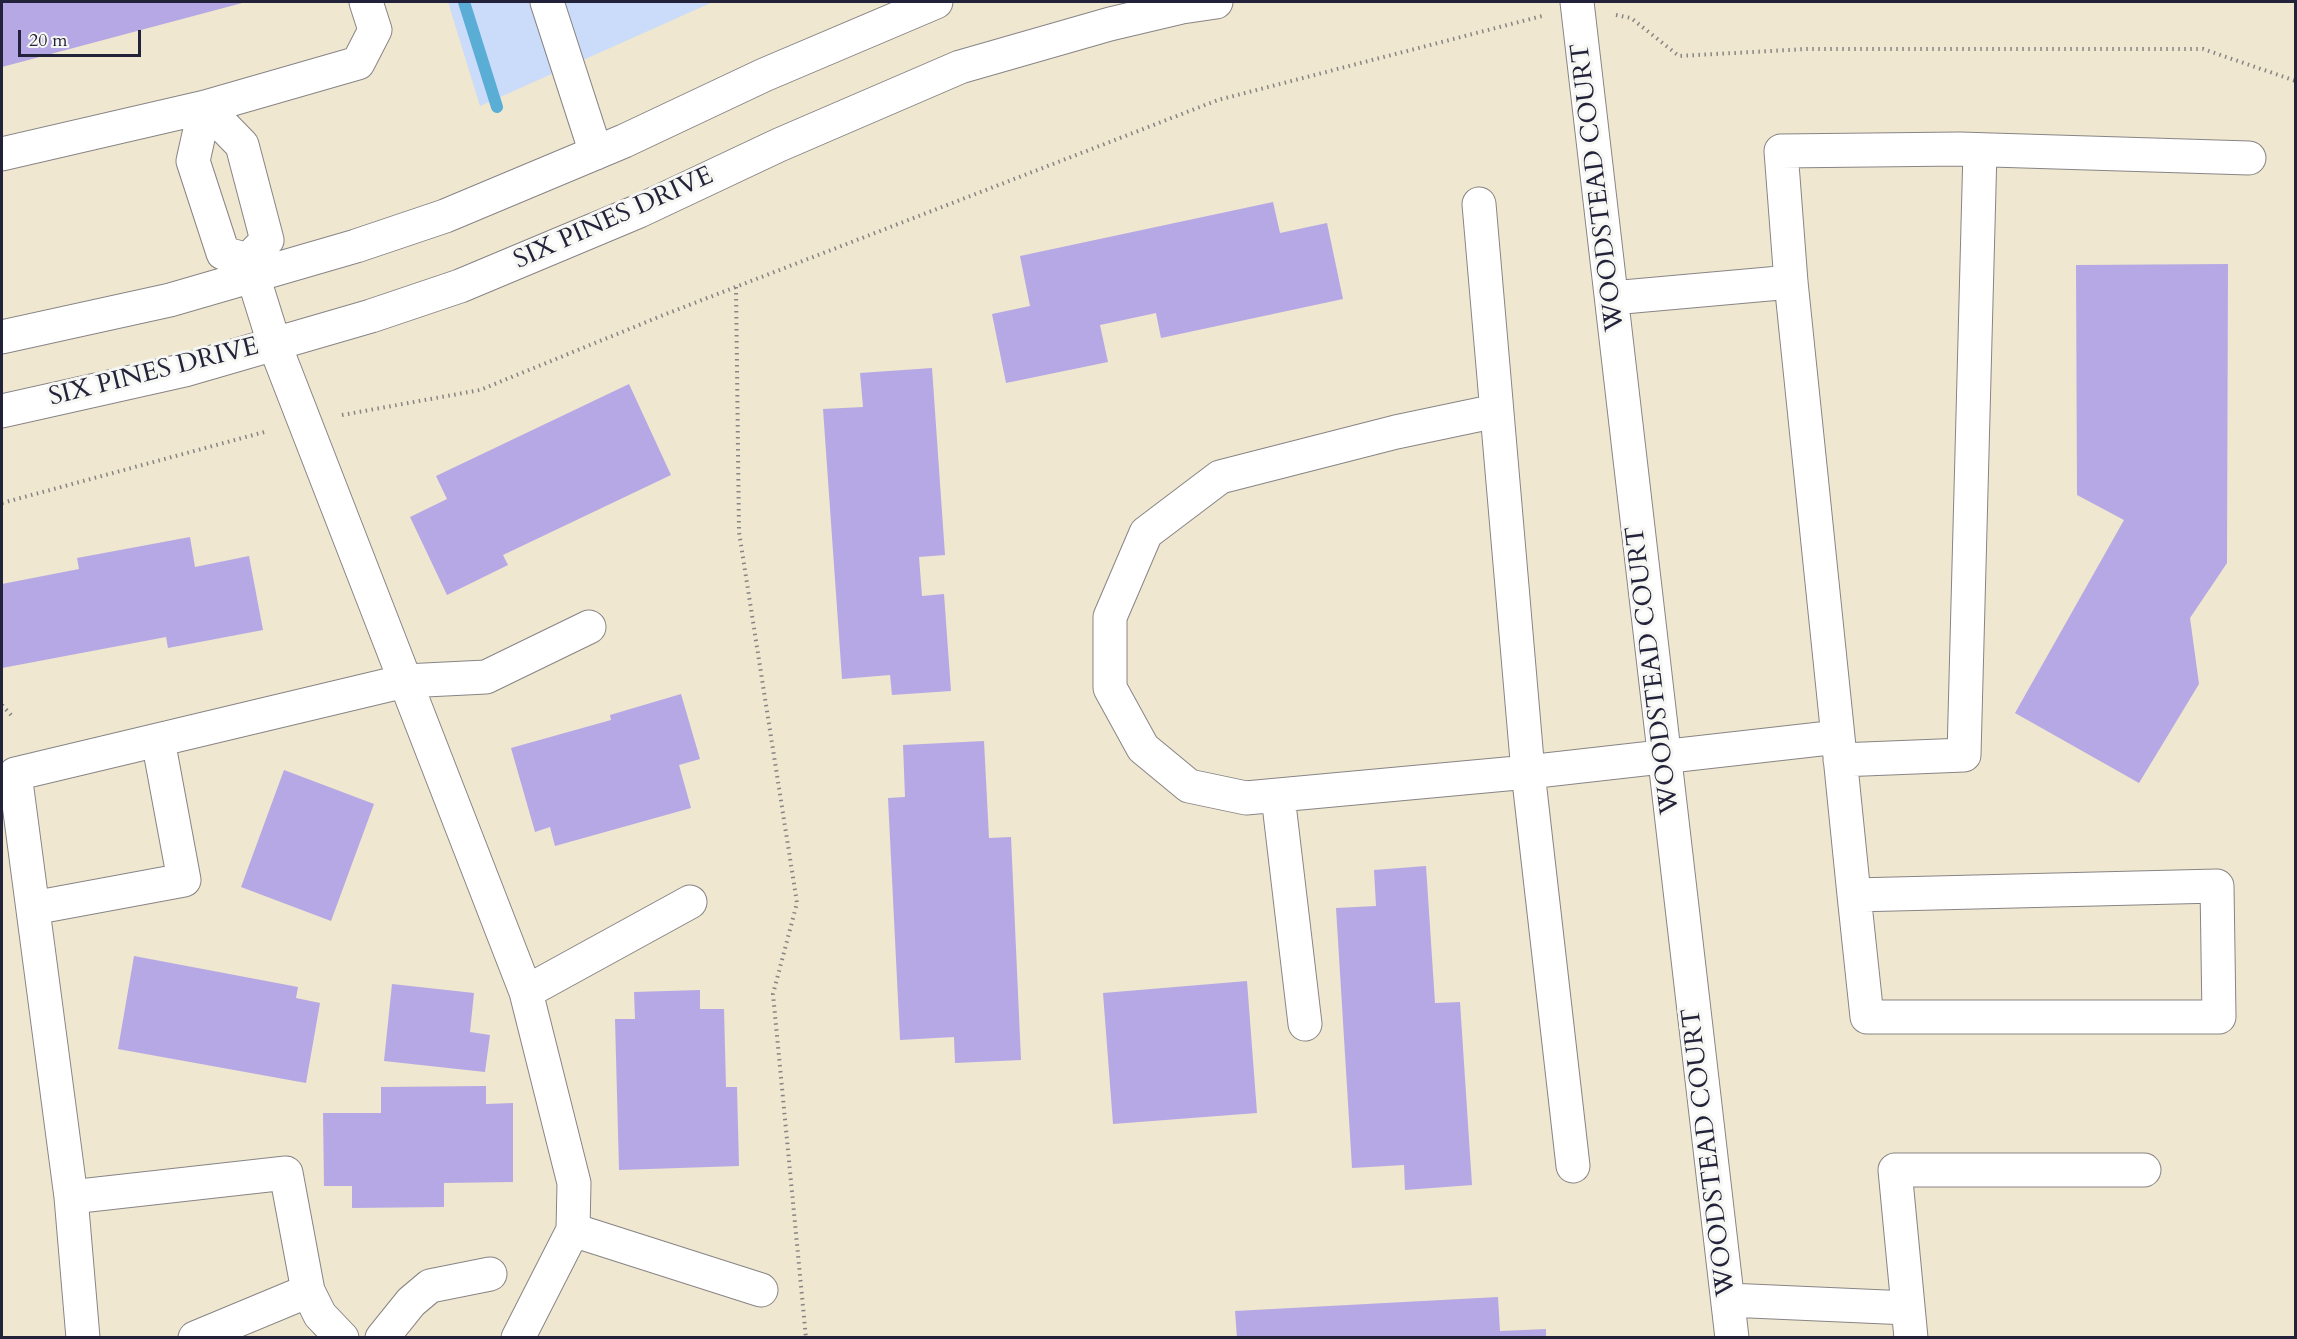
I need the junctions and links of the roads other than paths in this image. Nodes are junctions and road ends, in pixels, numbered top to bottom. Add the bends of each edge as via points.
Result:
1 (366, 2) edge
2 (547, 2) edge
3 (936, 2) edge
4 (1216, 2) edge
5 (1578, 4) edge
6 (205, 107) junction
7 (1980, 150) junction
8 (596, 153) junction
9 (2, 154) edge
10 (2248, 158) dead end
11 (1479, 204) dead end
12 (250, 267) junction
13 (1791, 282) junction
14 (1612, 298) junction
15 (2, 337) edge
16 (274, 343) junction
17 (2, 411) edge
18 (1496, 411) junction
19 (589, 627) dead end
20 (405, 681) junction
21 (158, 740) junction
22 (1839, 748) junction
23 (1664, 757) junction
24 (1528, 772) junction
25 (1278, 796) junction
26 (1854, 895) junction
27 (690, 902) dead end
28 (33, 908) junction
29 (526, 992) junction
30 (1305, 1024) dead end
31 (1573, 1166) dead end
32 (2144, 1170) dead end
33 (71, 1197) junction
34 (573, 1230) junction
35 (490, 1274) dead end
36 (761, 1290) dead end
37 (308, 1292) junction
38 (1728, 1300) junction
39 (1910, 1323) edge
40 (83, 1338) edge
41 (195, 1338) edge
42 (342, 1338) edge
43 (382, 1338) edge
44 (518, 1338) edge
45 (1732, 1338) edge

1 - 6 street via 375,30 358,63
2 - 8 street
3 - 8 street via 764,75
4 - 16 street, SIX PINES DRIVE via 1110,24 960,67 639,211 460,286
5 - 14 street, WOODSTEAD COURT
6 - 9 street
6 - 12 street via 193,161 223,253
6 - 12 street via 242,146 267,240
7 - 10 street
7 - 13 street via 1781,151
7 - 22 street via 1964,755
8 - 12 street via 445,216 356,246
11 - 18 street
12 - 15 street via 170,300
12 - 16 street
13 - 14 street
13 - 22 street
14 - 23 street, WOODSTEAD COURT
16 - 17 street, SIX PINES DRIVE via 185,370
16 - 20 street
18 - 24 street
18 - 25 street via 1220,477 1146,532 1110,616 1110,688 1143,748 1189,786 1246,798
19 - 20 street via 486,678
20 - 21 street
20 - 29 street
21 - 28 street via 15,774
21 - 28 street via 184,880
22 - 23 street
22 - 26 street
23 - 24 street
23 - 38 street, WOODSTEAD COURT
24 - 25 street
24 - 31 street
25 - 30 street
26 - 26 street via 1867,1017 2219,1017 2217,885
27 - 29 street
28 - 33 street
29 - 34 street via 574,1184
32 - 39 street via 1895,1170
33 - 37 street via 286,1173
33 - 40 street
34 - 36 street
34 - 44 street
35 - 43 street via 430,1286 411,1302
37 - 41 street
37 - 42 street via 320,1315
38 - 39 street
38 - 45 street, WOODSTEAD COURT

